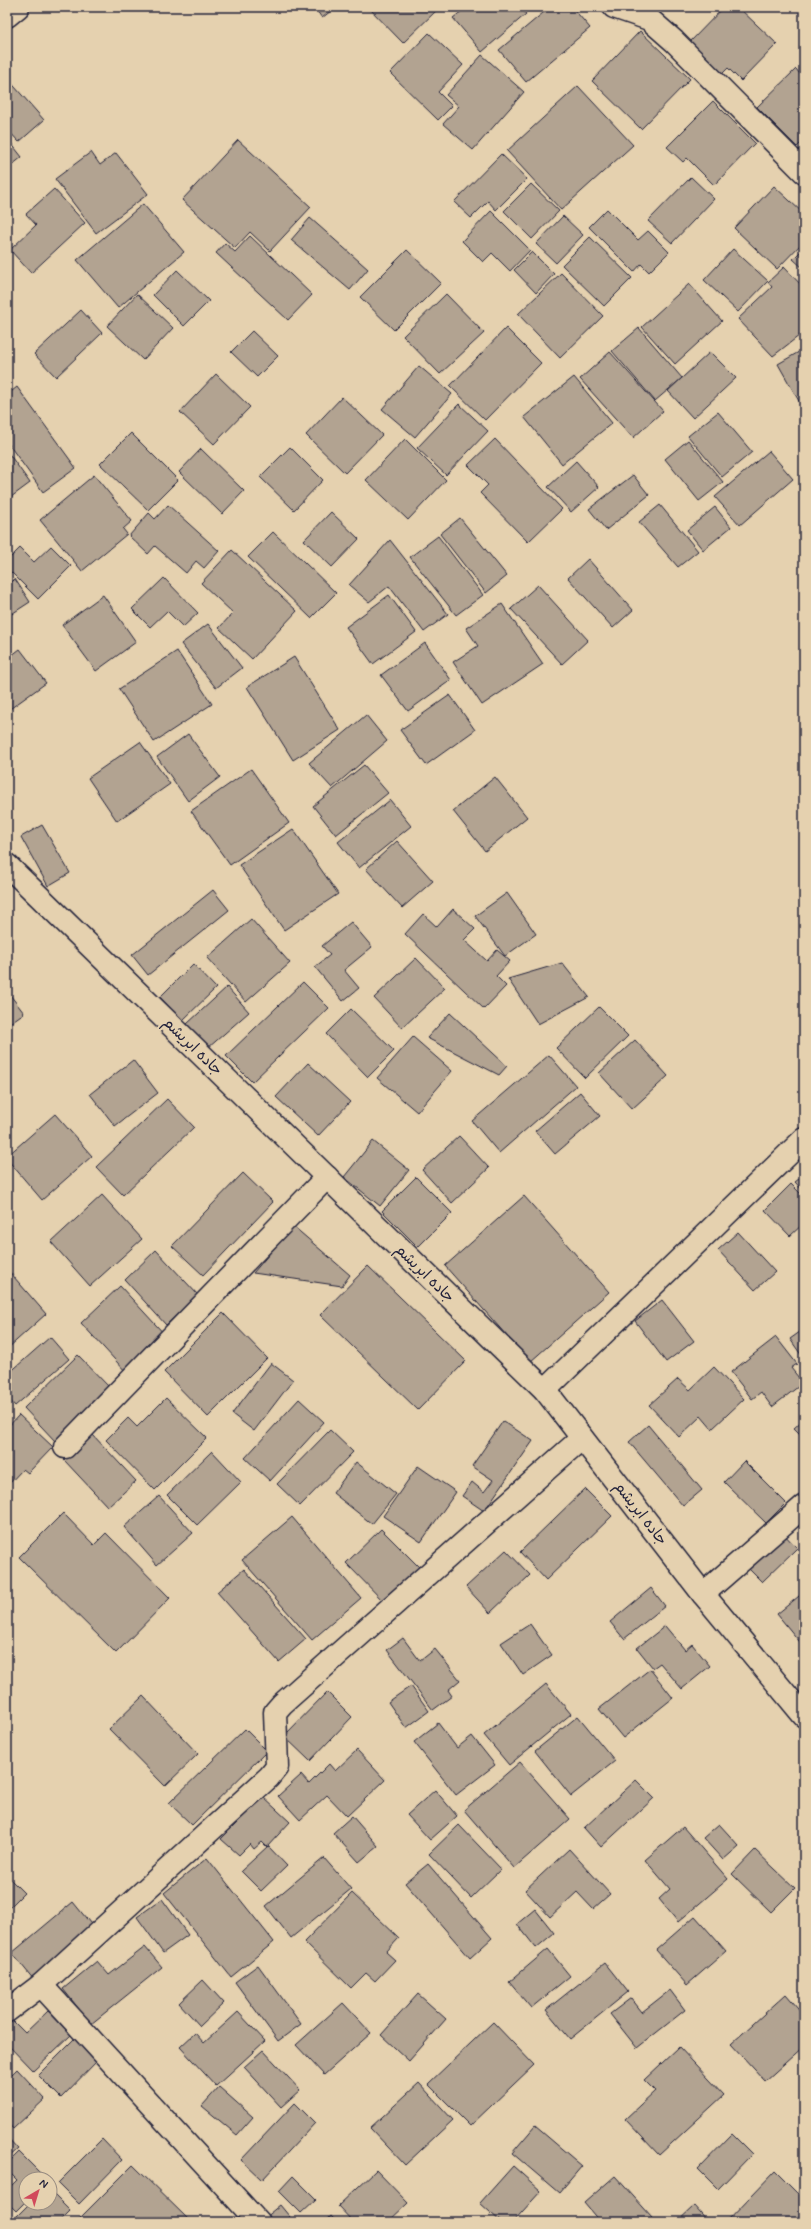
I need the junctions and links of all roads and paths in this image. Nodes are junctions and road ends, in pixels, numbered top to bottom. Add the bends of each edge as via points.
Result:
1 (18, 7) edge
2 (614, 7) edge
3 (7, 16) edge
4 (804, 172) edge
5 (7, 865) edge
6 (804, 1139) edge
7 (327, 1176) junction
8 (545, 1390) junction
9 (582, 1438) junction
10 (65, 1447) dead end
11 (804, 1506) edge
12 (703, 1594) junction
13 (804, 1716) edge
14 (41, 1985) junction
15 (7, 2011) edge
16 (258, 2222) edge

1 - 3 street
2 - 4 street via 649,19
5 - 7 street, جاده ابریشم
6 - 8 street
7 - 8 street, جاده ابریشم
7 - 10 street
8 - 9 street, جاده ابریشم
9 - 12 street, جاده ابریشم
9 - 14 street via 282,1704 276,1712 277,1767 269,1777
11 - 12 street
12 - 13 street, جاده ابریشم
14 - 15 street
14 - 16 street

